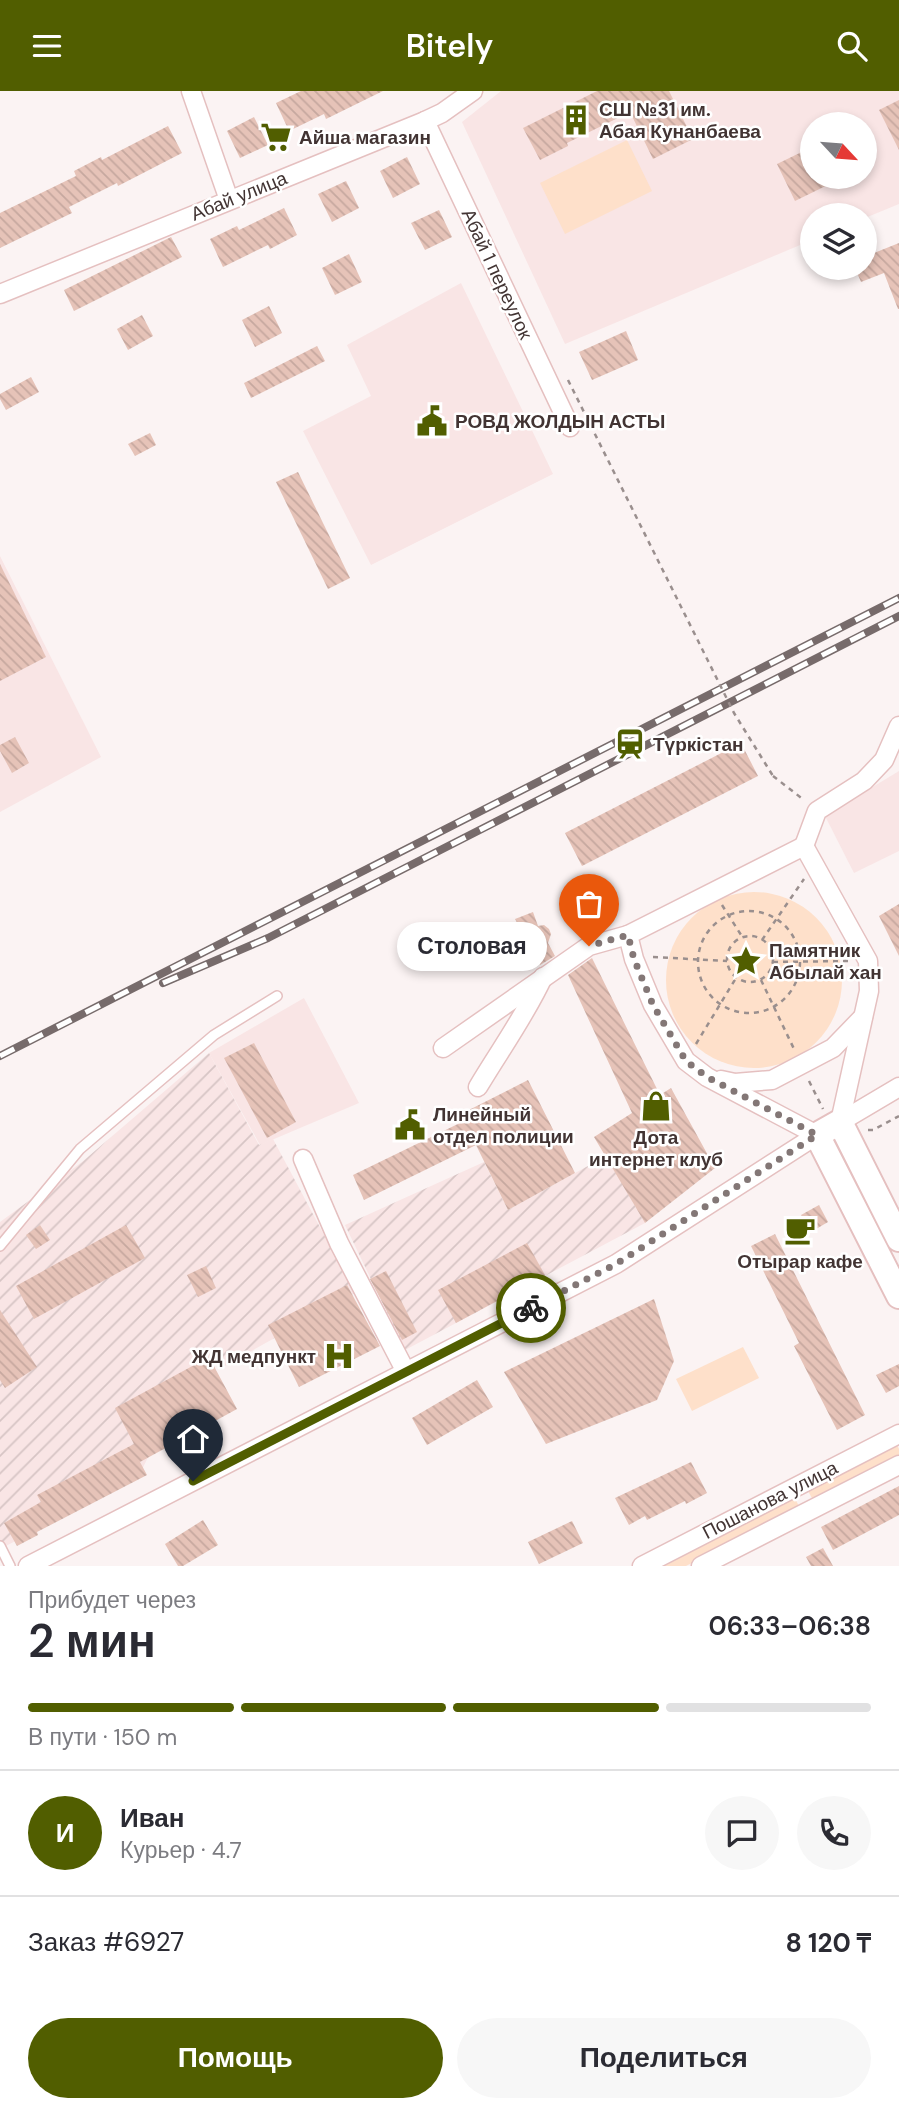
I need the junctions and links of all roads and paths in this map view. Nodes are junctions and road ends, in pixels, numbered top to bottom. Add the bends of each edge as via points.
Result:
1 (191, 91) edge
2 (473, 91) edge
3 (425, 121) junction
4 (229, 200) junction
5 (0, 294) edge
6 (568, 380) dead end
7 (570, 427) dead end
8 (899, 726) edge
9 (817, 811) junction
10 (804, 846) junction
11 (814, 864) junction
12 (720, 901) dead end
13 (729, 915) junction
14 (776, 919) junction
15 (628, 935) junction
16 (743, 937) junction
17 (762, 940) junction
18 (634, 959) junction
19 (698, 959) junction
20 (727, 961) junction
21 (800, 961) junction
22 (868, 961) junction
23 (773, 962) junction
24 (543, 977) junction
25 (736, 978) junction
26 (277, 996) dead end
27 (720, 1005) junction
28 (863, 1017) junction
29 (443, 1048) dead end
30 (686, 1061) junction
31 (707, 1077) junction
32 (478, 1087) dead end
33 (899, 1087) edge
34 (899, 1116) edge
35 (839, 1122) junction
36 (868, 1130) dead end
37 (817, 1135) junction
38 (303, 1159) dead end
39 (899, 1239) edge
40 (0, 1246) edge
41 (899, 1296) edge
42 (405, 1372) junction
43 (899, 1434) edge
44 (899, 1465) edge
45 (0, 1545) edge
46 (10, 1566) edge
47 (29, 1566) edge
48 (642, 1566) edge
49 (701, 1566) edge

1 - 4 street
2 - 3 street, Абай улица
3 - 4 street, Абай улица
3 - 7 street, Абай 1 переулок
4 - 5 street, Абай улица
6 - 9 path, bridge via 734,713 773,776
8 - 9 street via 884,759 864,781
9 - 10 street
10 - 11 street
10 - 15 street
11 - 14 path
11 - 22 street
12 - 13 path
13 - 14 path via 755,911
13 - 16 path
13 - 19 path via 704,936
14 - 17 path
14 - 21 path via 791,933
15 - 18 street
15 - 24 street via 589,946
16 - 17 path
16 - 20 path via 731,946
17 - 23 path
18 - 19 path
18 - 30 street via 653,1005
19 - 20 path
19 - 27 path via 705,990
20 - 25 path
21 - 22 path
21 - 23 path
21 - 27 path via 794,987 774,1007 749,1014
22 - 28 street via 869,991
23 - 25 path via 761,980
24 - 29 street
24 - 32 street via 528,1011
25 - 27 path
26 - 40 lane via 214,1035 80,1149
27 - 30 path
28 - 31 street via 833,1048 772,1080 736,1083
28 - 35 street
30 - 31 street
31 - 37 street
33 - 35 street
34 - 36 path
35 - 37 street
35 - 39 street
37 - 41 street
37 - 42 street via 616,1264
38 - 42 street
42 - 47 street
43 - 48 street, Пошанова улица
44 - 49 street, Пошанова улица
45 - 46 lane

